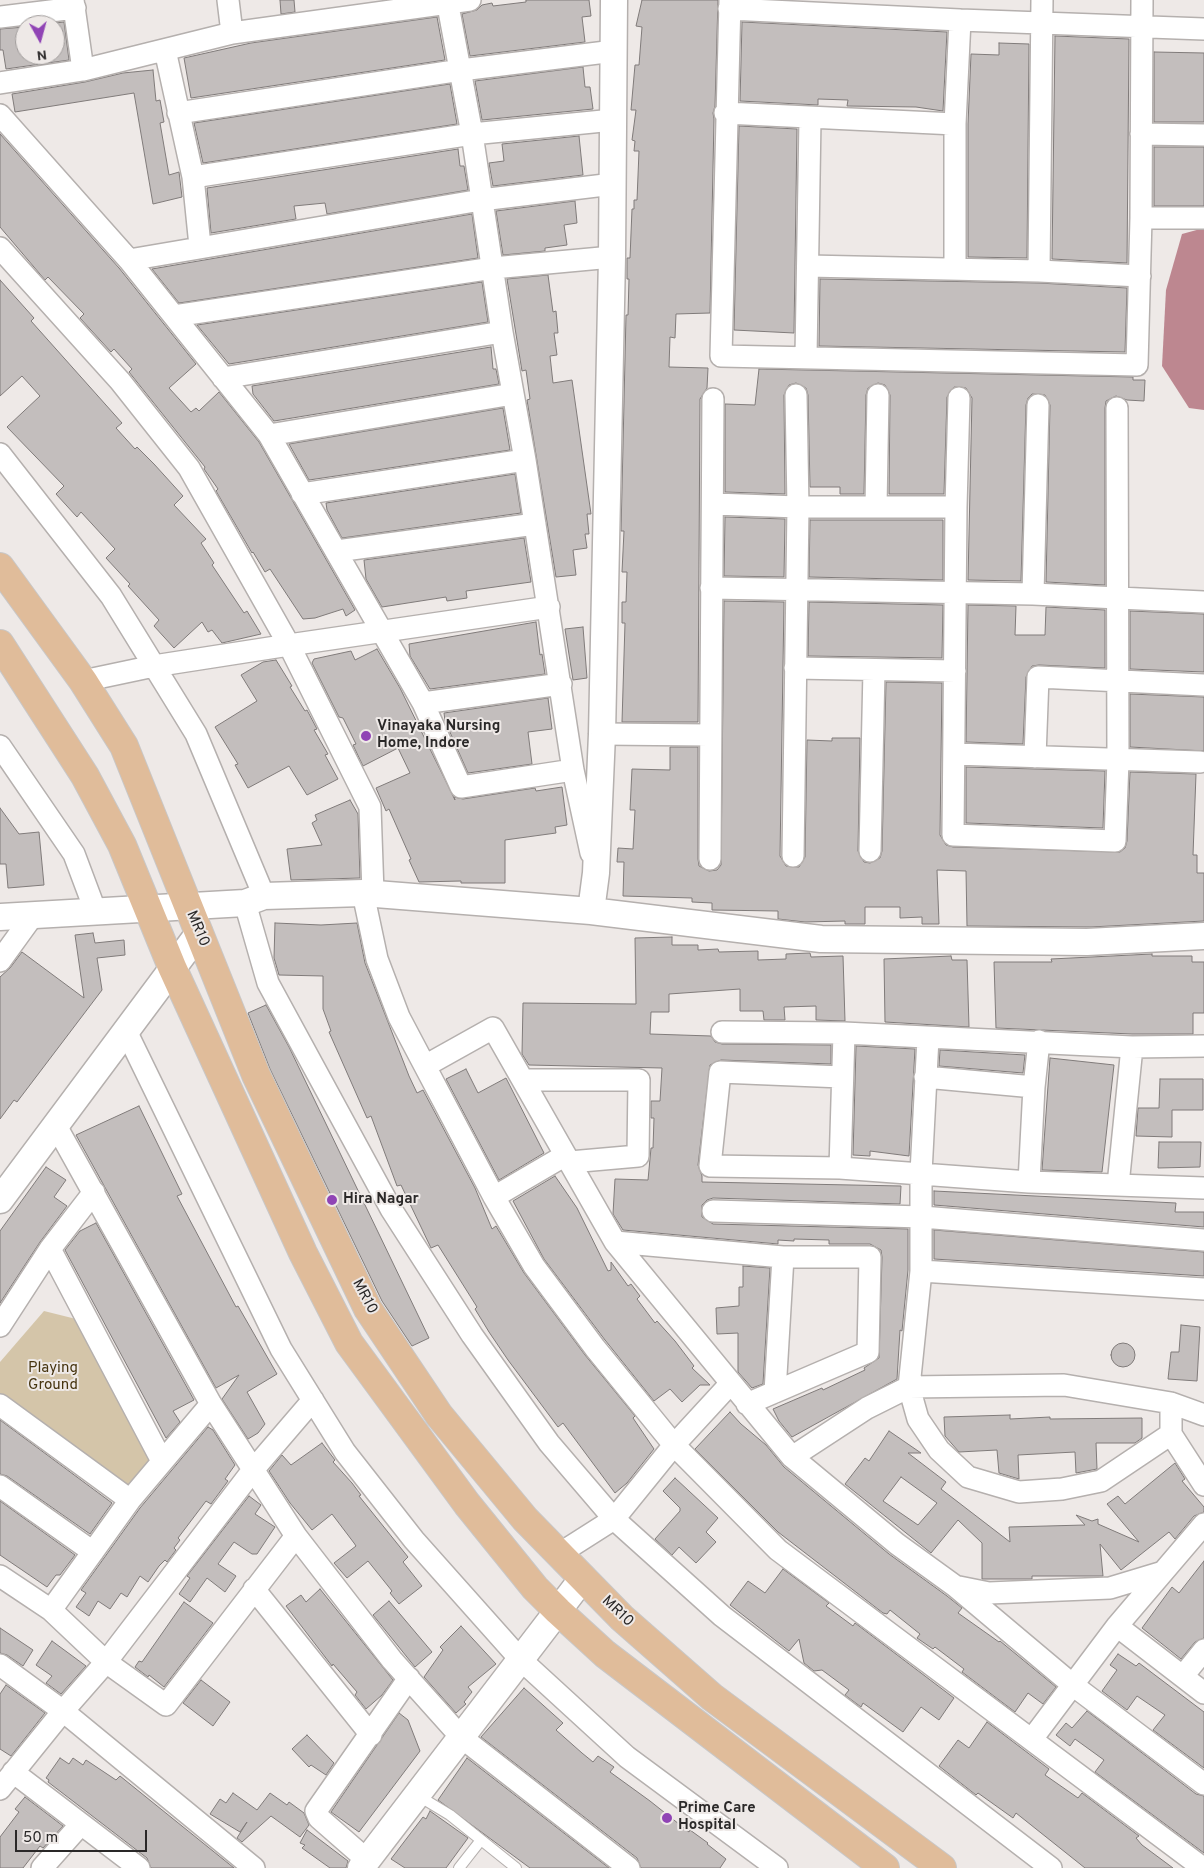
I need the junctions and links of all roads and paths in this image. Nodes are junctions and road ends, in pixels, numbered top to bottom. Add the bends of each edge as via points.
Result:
1 (228, 0) edge
2 (470, 0) edge
3 (614, 0) edge
4 (1042, 0) edge
5 (1142, 0) edge
6 (448, 2) edge
7 (74, 4) edge
8 (730, 4) edge
9 (0, 17) edge
10 (960, 20) junction
11 (1042, 23) junction
12 (1141, 27) junction
13 (1204, 29) edge
14 (232, 33) junction
15 (165, 50) junction
16 (614, 51) junction
17 (83, 70) junction
18 (461, 70) junction
19 (0, 83) edge
20 (178, 113) junction
21 (725, 113) junction
22 (0, 115) edge
23 (810, 119) junction
24 (613, 120) junction
25 (955, 124) junction
26 (472, 134) junction
27 (1141, 134) junction
28 (1204, 135) edge
29 (192, 177) junction
30 (613, 184) junction
31 (481, 200) junction
32 (1141, 218) junction
33 (1204, 218) edge
34 (200, 246) junction
35 (0, 248) edge
36 (612, 257) junction
37 (129, 260) junction
38 (808, 266) junction
39 (493, 268) junction
40 (955, 269) junction
41 (1038, 271) junction
42 (1140, 276) junction
43 (174, 316) junction
44 (502, 332) junction
45 (806, 356) junction
46 (224, 378) junction
47 (513, 394) junction
48 (878, 394) dead end
49 (796, 395) dead end
50 (959, 398) dead end
51 (713, 399) dead end
52 (1038, 405) dead end
53 (1117, 408) dead end
54 (269, 435) junction
55 (0, 454) edge
56 (525, 460) junction
57 (302, 494) junction
58 (714, 504) junction
59 (798, 507) junction
60 (876, 507) junction
61 (956, 508) junction
62 (535, 524) junction
63 (337, 551) junction
64 (0, 567) edge
65 (710, 588) junction
66 (796, 590) junction
67 (955, 594) junction
68 (1033, 594) junction
69 (1117, 597) junction
70 (1204, 602) edge
71 (549, 607) junction
72 (381, 632) junction
73 (0, 644) edge
74 (289, 645) junction
75 (154, 666) junction
76 (795, 668) junction
77 (874, 670) junction
78 (955, 671) junction
79 (83, 682) junction
80 (1118, 682) junction
81 (560, 684) junction
82 (1204, 685) edge
83 (423, 703) junction
84 (602, 734) junction
85 (709, 735) junction
86 (0, 746) edge
87 (954, 754) junction
88 (1035, 757) junction
89 (1118, 760) junction
90 (1200, 762) dead end
91 (573, 770) junction
92 (870, 851) dead end
93 (792, 856) dead end
94 (710, 859) dead end
95 (596, 873) junction
96 (368, 893) junction
97 (254, 899) junction
98 (187, 906) junction
99 (147, 908) junction
100 (95, 910) junction
101 (591, 912) junction
102 (34, 914) junction
103 (0, 917) edge
104 (199, 933) junction
105 (1204, 936) edge
106 (0, 960) edge
107 (172, 967) junction
108 (126, 1031) junction
109 (722, 1032) dead end
110 (844, 1034) junction
111 (928, 1038) junction
112 (1039, 1041) junction
113 (1204, 1046) edge
114 (1132, 1047) junction
115 (425, 1066) junction
116 (842, 1077) junction
117 (925, 1077) junction
118 (524, 1080) junction
119 (1034, 1087) junction
120 (55, 1124) junction
121 (567, 1159) junction
122 (840, 1168) junction
123 (921, 1173) junction
124 (1029, 1182) junction
125 (1118, 1185) junction
126 (1204, 1188) edge
127 (94, 1192) junction
128 (494, 1197) junction
129 (0, 1199) edge
130 (713, 1211) dead end
131 (922, 1217) junction
132 (1204, 1240) edge
133 (615, 1242) junction
134 (50, 1249) junction
135 (783, 1257) junction
136 (920, 1271) junction
137 (1204, 1288) edge
138 (0, 1326) edge
139 (731, 1383) junction
140 (909, 1387) junction
141 (774, 1392) junction
142 (313, 1400) junction
143 (1171, 1403) junction
144 (210, 1404) junction
145 (747, 1404) junction
146 (0, 1405) edge
147 (1204, 1411) edge
148 (1171, 1434) junction
149 (674, 1445) junction
150 (792, 1457) junction
151 (162, 1461) junction
152 (253, 1470) junction
153 (1204, 1485) edge
154 (0, 1486) edge
155 (130, 1500) junction
156 (614, 1519) junction
157 (1204, 1524) edge
158 (296, 1536) junction
159 (93, 1552) junction
160 (559, 1554) junction
161 (1163, 1572) junction
162 (0, 1576) edge
163 (582, 1578) junction
164 (955, 1586) junction
165 (254, 1590) junction
166 (51, 1610) junction
167 (558, 1611) junction
168 (1117, 1626) junction
169 (1204, 1650) edge
170 (520, 1659) junction
171 (106, 1662) junction
172 (2, 1671) edge
173 (1183, 1676) junction
174 (409, 1678) junction
175 (1074, 1686) junction
176 (1204, 1693) edge
177 (63, 1711) junction
178 (371, 1735) junction
179 (461, 1737) junction
180 (1032, 1739) junction
181 (6, 1780) edge
182 (1204, 1784) edge
183 (417, 1795) junction
184 (81, 1824) junction
185 (481, 1840) junction
186 (364, 1864) edge
187 (42, 1868) edge
188 (139, 1868) edge
189 (254, 1868) edge
190 (459, 1868) edge
191 (516, 1868) edge
192 (630, 1868) edge
193 (777, 1868) edge
194 (885, 1868) edge
195 (942, 1868) edge
196 (1051, 1868) edge
197 (1203, 1868) edge

1 - 14 street
2 - 6 street
3 - 16 street
4 - 11 street
5 - 12 street
6 - 14 street
6 - 18 street
7 - 9 street
7 - 17 street
8 - 10 street
8 - 21 street
10 - 11 street
10 - 25 street
11 - 12 street
11 - 41 street
12 - 13 street
12 - 27 street
14 - 15 street
15 - 17 street
15 - 20 street
16 - 18 street
16 - 24 street
17 - 19 street
18 - 20 street
18 - 26 street
20 - 29 street
21 - 23 street
21 - 45 street via 721,356
22 - 37 street
23 - 25 street
23 - 38 street
24 - 26 street
24 - 30 street
25 - 40 street
26 - 29 street
26 - 31 street
27 - 28 street
27 - 32 street
29 - 34 street
30 - 31 street
30 - 36 street
31 - 34 street
31 - 39 street
32 - 33 street
32 - 42 street
34 - 37 street
35 - 74 street via 120,382 189,468
36 - 39 street
36 - 84 street
37 - 43 street
38 - 40 street
38 - 45 street
39 - 43 street
39 - 44 street
40 - 41 street
41 - 42 street
42 - 45 street via 1137,365
43 - 46 street
44 - 46 street
44 - 47 street
46 - 54 street
47 - 54 street
47 - 56 street
48 - 60 street
49 - 59 street
50 - 61 street
51 - 58 street
52 - 68 street
53 - 69 street
54 - 57 street
55 - 75 street via 111,596
56 - 57 street
56 - 62 street
57 - 63 street
58 - 59 street
58 - 65 street
59 - 60 street
59 - 66 street
60 - 61 street
61 - 67 street
62 - 63 street
62 - 71 street
63 - 72 street
64 - 79 main road, MR10
65 - 66 street
65 - 85 street
66 - 67 street
66 - 76 street
67 - 68 street
67 - 78 street
68 - 69 street
69 - 70 street
69 - 80 street
71 - 72 street
71 - 81 street
72 - 74 street
72 - 83 street
73 - 99 main road via 85,776 122,844
74 - 75 street
74 - 96 street via 370,807
75 - 79 street
75 - 97 street via 196,734
76 - 77 street
76 - 93 street
77 - 78 street
77 - 92 street
78 - 87 street
79 - 98 main road, MR10 via 124,746
80 - 82 street
80 - 88 street via 1038,677
80 - 89 street
81 - 83 street
81 - 91 street
83 - 91 street via 461,787
84 - 85 street
84 - 95 street
85 - 94 street
86 - 100 street via 74,854
87 - 88 street
87 - 89 street via 953,835 1105,841 1115,841
88 - 89 street
89 - 90 street
91 - 95 street
95 - 101 street
96 - 97 street
96 - 101 street
96 - 115 street via 377,959 399,1017
97 - 98 street
97 - 156 street via 268,983 391,1209 472,1335 549,1443
98 - 99 street
98 - 104 main road, MR10
99 - 100 street
99 - 107 main road
100 - 102 street
101 - 105 street via 821,939 1087,942
102 - 103 street
102 - 106 street
104 - 107 street
104 - 160 main road, MR10 via 256,1075 368,1309 439,1415
107 - 108 street
107 - 167 main road via 303,1253 349,1343 467,1504 534,1588
108 - 120 street
108 - 142 street via 281,1349
109 - 110 street
110 - 111 street
110 - 116 street
111 - 112 street
111 - 117 street
112 - 114 street
112 - 119 street
113 - 114 street
114 - 125 street
115 - 118 street via 493,1028
115 - 128 street
116 - 122 street
116 - 122 street via 720,1072 710,1166
117 - 119 street
117 - 123 street
118 - 121 street
118 - 121 street via 639,1080 638,1156
119 - 124 street
120 - 127 street
120 - 129 street
121 - 128 street
121 - 133 street
122 - 123 street
123 - 124 street
123 - 131 street
124 - 125 street
125 - 126 street
127 - 134 street
127 - 144 street
128 - 149 street via 534,1266
130 - 131 street
131 - 132 street
131 - 136 street
133 - 135 street
133 - 139 street
134 - 138 street
134 - 151 street
135 - 141 street
135 - 141 street via 870,1257 868,1352
136 - 137 street
136 - 140 street
139 - 145 street
139 - 149 street
140 - 143 street via 1064,1386
140 - 148 street via 918,1419 939,1450 968,1477 1019,1492 1062,1489 1101,1481
140 - 150 street via 867,1408
141 - 145 street
142 - 152 street
142 - 170 street via 345,1452 414,1540
143 - 147 street
143 - 148 street
144 - 151 street
144 - 152 street
145 - 150 street
146 - 155 street
148 - 153 street
149 - 156 street
149 - 180 street via 778,1550
150 - 164 street via 897,1544
151 - 155 street
152 - 158 street
152 - 171 street
154 - 159 street
155 - 159 street
156 - 160 street
156 - 196 street via 722,1616
157 - 161 street
158 - 165 street
158 - 174 street
159 - 166 street
160 - 163 main road, MR10
161 - 164 street via 1110,1588 989,1593
161 - 168 street
162 - 166 street
163 - 167 street
163 - 195 main road, MR10 via 712,1697
164 - 175 street
165 - 171 street via 166,1705
165 - 178 street
166 - 171 street
167 - 170 street
167 - 194 main road via 605,1654
168 - 173 street
168 - 175 street
169 - 173 street
170 - 179 street
170 - 193 street via 627,1757
171 - 177 street
172 - 177 street
173 - 176 street
174 - 178 street
174 - 179 street
175 - 180 street
175 - 182 street
177 - 181 street
177 - 189 street
178 - 186 street via 316,1810 319,1818
179 - 183 street
179 - 192 street
180 - 197 street
181 - 184 street
183 - 185 lane via 450,1815
183 - 186 street
184 - 187 street
184 - 188 street
185 - 190 lane
185 - 191 lane

